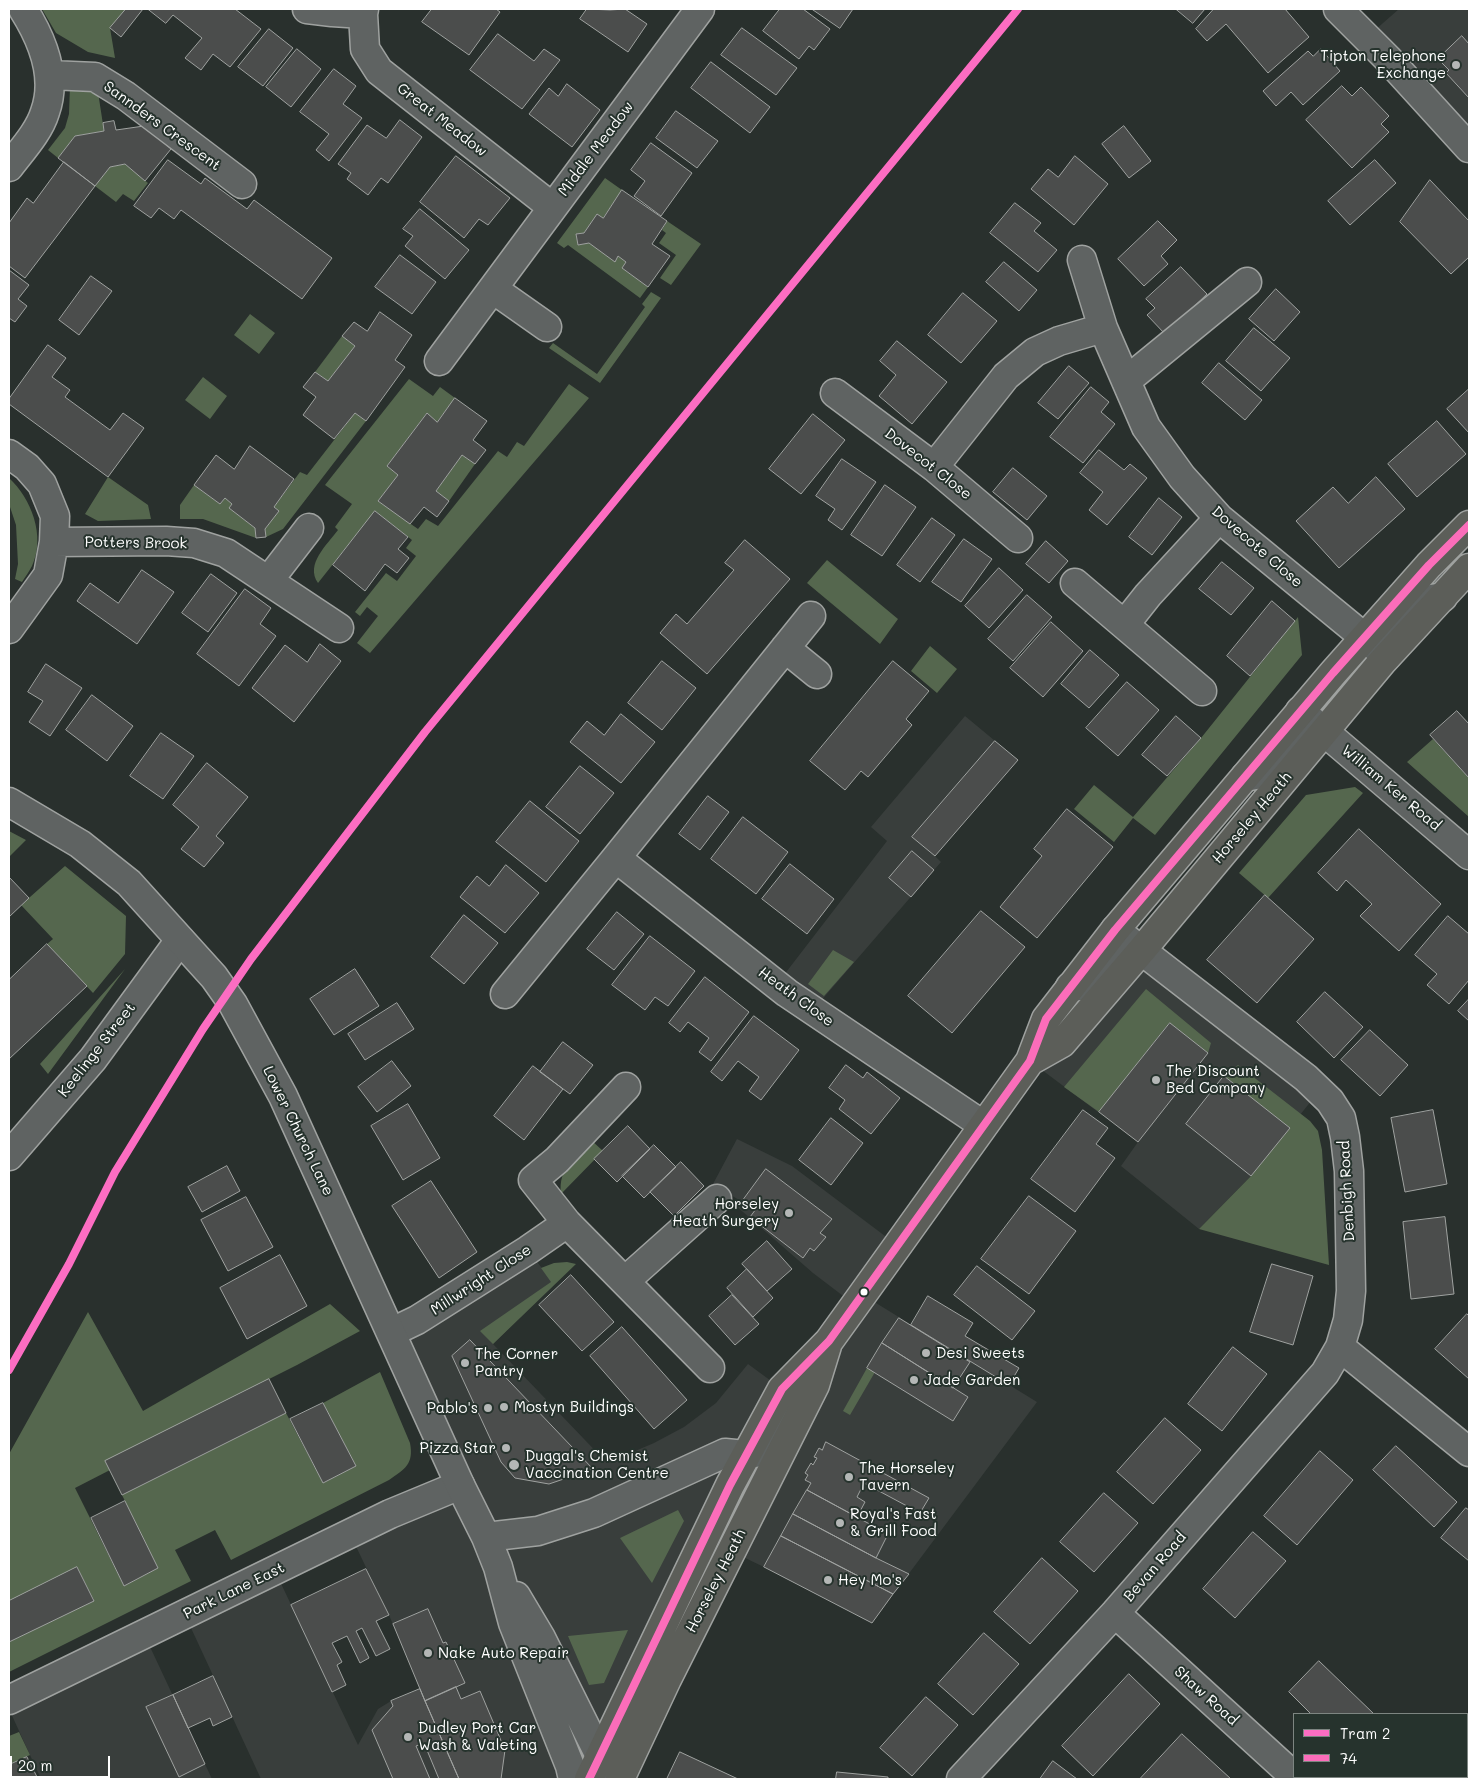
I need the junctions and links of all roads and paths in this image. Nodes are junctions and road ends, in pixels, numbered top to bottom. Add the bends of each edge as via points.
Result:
1 (23, 9) edge
2 (307, 9) edge
3 (700, 9) edge
4 (1338, 9) edge
5 (363, 11) edge
6 (50, 75) junction
7 (1469, 148) edge
8 (9, 167) edge
9 (242, 184) dead end
10 (552, 207) junction
11 (1082, 260) dead end
12 (1247, 282) dead end
13 (494, 289) junction
14 (547, 327) dead end
15 (1103, 328) junction
16 (439, 361) dead end
17 (1126, 381) junction
18 (835, 393) dead end
19 (9, 454) edge
20 (934, 467) junction
21 (1219, 518) junction
22 (1469, 525) edge
23 (309, 528) dead end
24 (1018, 538) dead end
25 (54, 542) junction
26 (1469, 568) edge
27 (269, 580) junction
28 (1075, 583) dead end
29 (811, 616) dead end
30 (1125, 624) junction
31 (339, 628) dead end
32 (9, 629) edge
33 (1376, 647) junction
34 (785, 648) junction
35 (817, 674) dead end
36 (1202, 691) dead end
37 (1312, 721) junction
38 (9, 802) edge
39 (1469, 855) edge
40 (616, 858) junction
41 (180, 940) junction
42 (1127, 940) junction
43 (505, 994) dead end
44 (1030, 1061) junction
45 (626, 1087) dead end
46 (983, 1125) junction
47 (9, 1156) edge
48 (717, 1199) dead end
49 (567, 1223) junction
50 (625, 1281) junction
51 (392, 1332) junction
52 (829, 1341) junction
53 (1340, 1347) junction
54 (710, 1368) dead end
55 (814, 1385) junction
56 (1469, 1452) edge
57 (745, 1455) junction
58 (460, 1485) junction
59 (486, 1537) junction
60 (498, 1567) junction
61 (1115, 1613) junction
62 (9, 1700) edge
63 (600, 1771) edge
64 (1293, 1775) edge
65 (573, 1779) edge
66 (620, 1779) edge
67 (961, 1779) edge

1 - 6 street via 41,41
2 - 5 street, Great Meadow
3 - 10 street, Middle Meadow
4 - 7 street
5 - 10 street, Great Meadow via 365,49 379,71
6 - 8 street via 45,112
6 - 9 street, Sannders Crescent via 94,77 126,96
10 - 13 street, Middle Meadow
11 - 15 street, Dovecote Close
12 - 17 street
13 - 14 street
13 - 16 street, Middle Meadow
15 - 17 street, Dovecote Close
15 - 20 street via 1035,352 1006,376
17 - 21 street, Dovecote Close via 1146,427 1182,477
18 - 20 street, Dovecot Close
19 - 25 street via 42,484 55,516
20 - 24 street, Dovecot Close
21 - 30 street
21 - 33 street, Dovecote Close
22 - 33 highway, Horseley Heath via 1429,565
23 - 27 street
25 - 27 street, Potters Brook via 194,543 226,553
25 - 32 street via 48,574
26 - 33 highway, Horseley Heath via 1443,597
27 - 31 street, Potters Brook
28 - 30 street
29 - 34 street
30 - 36 street
33 - 37 highway, Horseley Heath
34 - 35 street
34 - 40 street
37 - 39 street, William Ker Road
37 - 42 highway, Horseley Heath
37 - 42 highway, Horseley Heath via 1245,776
38 - 41 street, Lower Church Lane via 87,849 129,883
40 - 43 street
40 - 46 street, Heath Close via 787,993
41 - 47 street, Keelinge Street via 93,1059
41 - 51 street, Lower Church Lane via 233,1004 283,1096
42 - 44 highway, Horseley Heath via 1062,1043
42 - 44 highway, Horseley Heath via 1070,987 1046,1019
42 - 53 street, Denbigh Road via 1306,1078 1330,1101 1341,1118 1349,1171 1351,1291 1348,1320
44 - 46 highway, Horseley Heath
45 - 49 street via 533,1180
46 - 52 highway, Horseley Heath
48 - 50 street
49 - 50 street
49 - 51 street, Millwright Close via 417,1320
50 - 54 street
51 - 58 street, Lower Church Lane
52 - 55 highway, Horseley Heath
52 - 57 highway, Horseley Heath via 782,1389
53 - 56 street
53 - 61 street, Bevan Road via 1324,1373
55 - 57 street via 795,1396 763,1451
55 - 66 highway, Horseley Heath
57 - 59 street via 725,1453 594,1513 538,1531
57 - 63 highway, Horseley Heath
58 - 59 street, Lower Church Lane
58 - 62 street, Park Lane East via 390,1514
59 - 60 street, Horseley Heath
60 - 63 street, Horseley Heath via 541,1638
60 - 65 street, Horseley Heath via 513,1623
61 - 64 street, Shaw Road
61 - 67 street, Bevan Road

